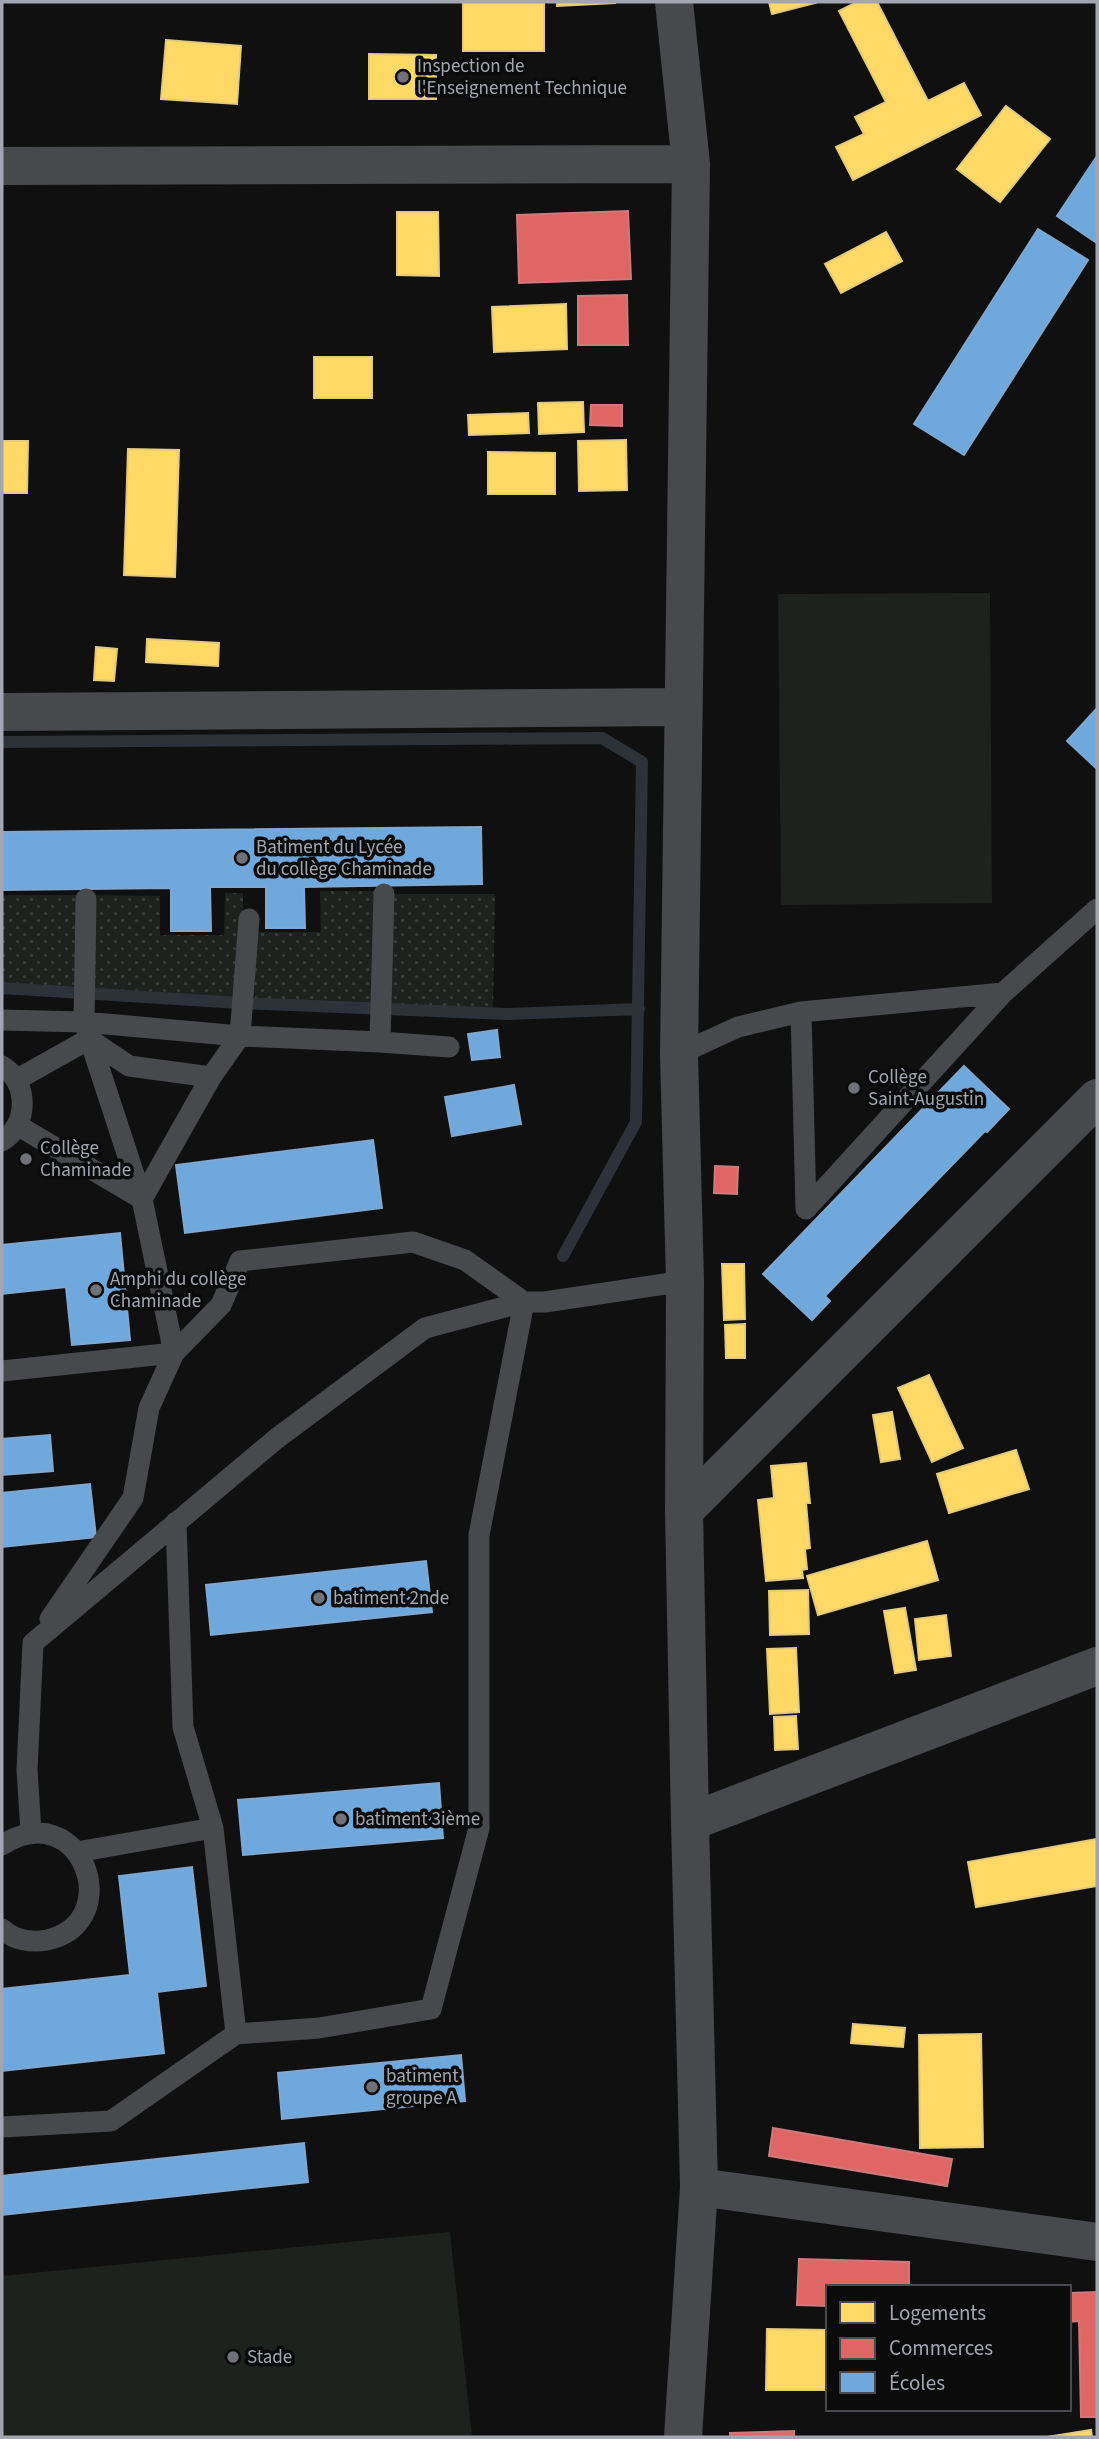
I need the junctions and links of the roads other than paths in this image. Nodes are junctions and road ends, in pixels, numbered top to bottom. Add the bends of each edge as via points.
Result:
1 (674, 2) edge
2 (691, 164) junction
3 (2, 166) edge
4 (682, 707) junction
5 (2, 712) edge
6 (384, 894) dead end
7 (86, 900) dead end
8 (1097, 909) edge
9 (249, 919) dead end
10 (1003, 993) junction
11 (801, 1012) junction
12 (2, 1020) edge
13 (86, 1031) junction
14 (240, 1036) junction
15 (380, 1042) junction
16 (449, 1047) dead end
17 (678, 1054) junction
18 (9, 1073) edge
19 (211, 1077) junction
20 (1097, 1098) edge
21 (17, 1125) junction
22 (2, 1141) edge
23 (142, 1199) junction
24 (685, 1282) junction
25 (524, 1302) junction
26 (174, 1353) junction
27 (2, 1371) edge
28 (684, 1511) junction
29 (176, 1522) junction
30 (33, 1643) junction
31 (1097, 1666) edge
32 (690, 1822) junction
33 (214, 1828) junction
34 (31, 1832) junction
35 (2, 1845) edge
36 (78, 1852) junction
37 (2, 1929) edge
38 (236, 2034) junction
39 (2, 2127) edge
40 (699, 2187) junction
41 (1097, 2242) edge
42 (683, 2437) edge

1 - 2 street
2 - 3 street
2 - 4 street
4 - 5 street
4 - 17 street
6 - 15 lane
7 - 13 lane
8 - 10 lane
9 - 14 lane
10 - 11 lane
10 - 11 lane via 806,1209
11 - 17 lane via 738,1027
12 - 13 lane
13 - 14 lane
13 - 18 lane
13 - 19 lane via 130,1066
13 - 23 lane
14 - 15 lane
14 - 19 lane
15 - 16 lane
17 - 24 street
18 - 21 lane via 22,1095
19 - 23 lane
20 - 28 street
21 - 22 lane
21 - 23 lane
23 - 26 lane
24 - 25 lane
24 - 28 street
25 - 26 lane via 465,1260 413,1242 240,1261 221,1305
25 - 29 lane via 425,1328 276,1439
25 - 38 lane via 479,1535 479,1828 431,2009 319,2028
26 - 27 lane
26 - 30 lane via 149,1408 133,1498
28 - 32 street
29 - 30 lane
29 - 33 lane via 183,1727
30 - 34 lane via 27,1770
31 - 32 street
32 - 40 street
33 - 36 lane
33 - 38 lane
34 - 35 lane
34 - 36 lane via 57,1838
36 - 37 lane via 90,1883 89,1900 71,1928 57,1938 40,1941 23,1940
38 - 39 lane via 111,2121
40 - 41 street
40 - 42 street

